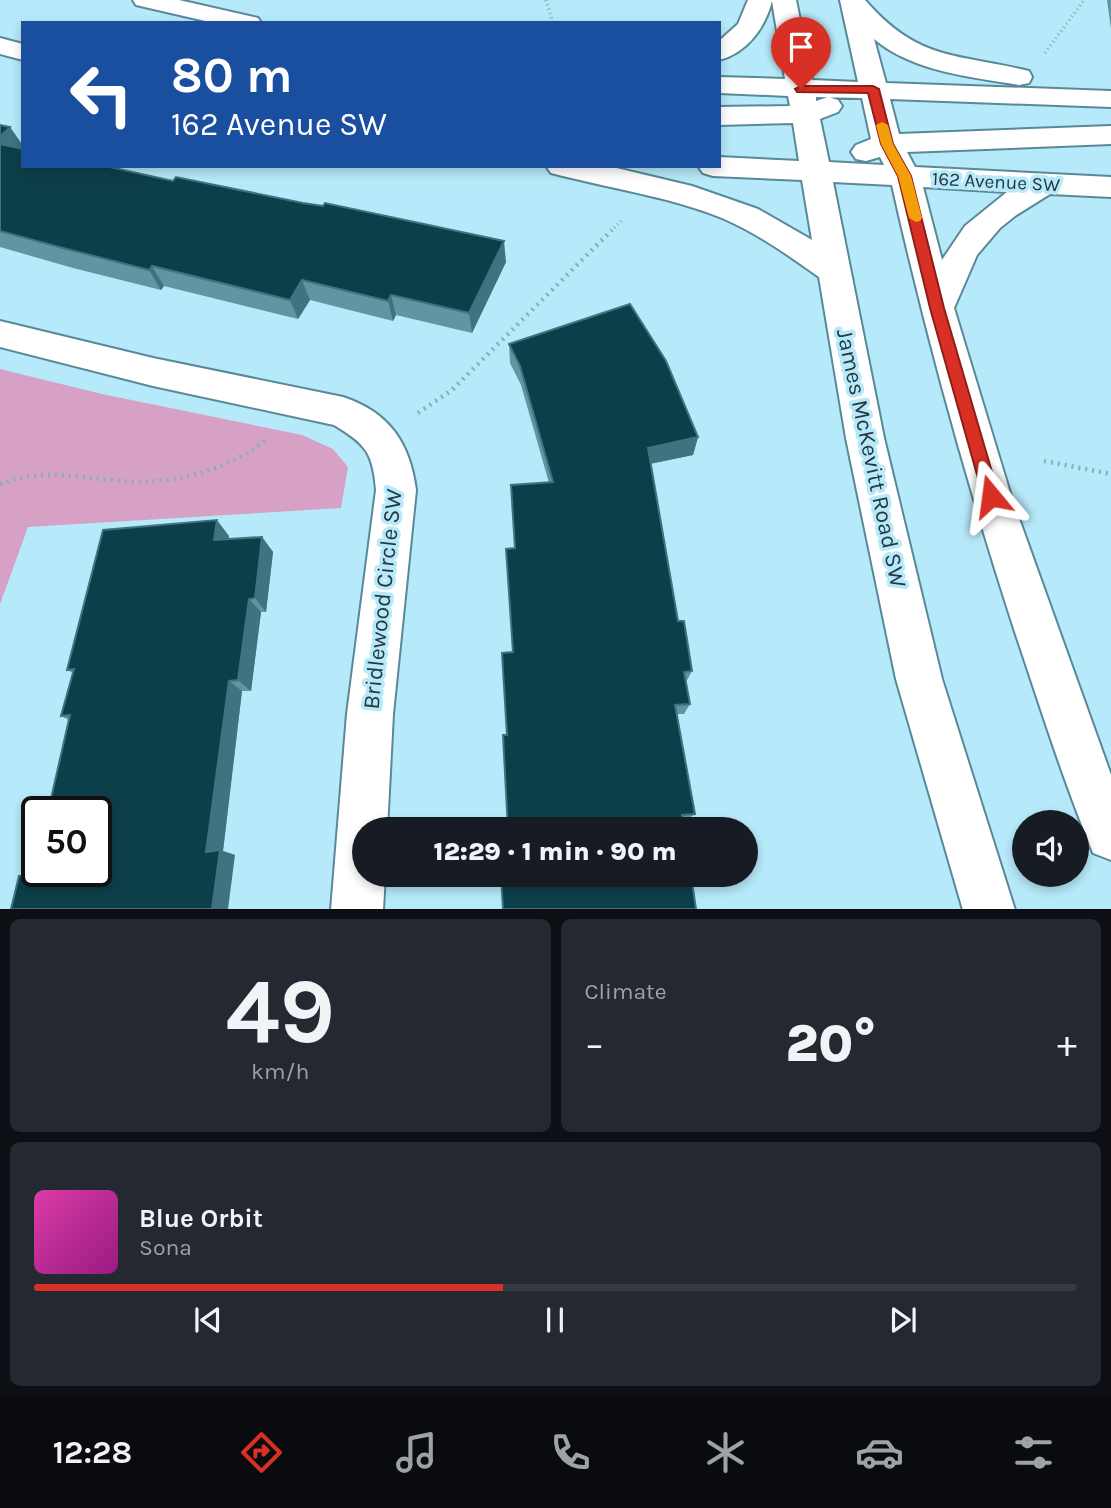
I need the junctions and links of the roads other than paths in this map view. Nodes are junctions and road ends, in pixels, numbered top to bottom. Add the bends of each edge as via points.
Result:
1 (145, 0) edge
2 (760, 0) edge
3 (784, 0) edge
4 (852, 0) edge
5 (240, 21) edge
6 (0, 46) edge
7 (721, 50) edge
8 (21, 51) edge
9 (721, 85) edge
10 (873, 89) junction
11 (1111, 90) edge
12 (1111, 99) edge
13 (803, 102) junction
14 (721, 116) edge
15 (1111, 135) edge
16 (887, 144) junction
17 (721, 166) edge
18 (570, 168) edge
19 (816, 172) junction
20 (905, 176) junction
21 (1044, 184) junction
22 (1111, 187) edge
23 (835, 272) junction
24 (937, 308) junction
25 (0, 334) edge
26 (1111, 835) edge
27 (357, 909) edge
28 (989, 909) edge

1 - 5 main road
2 - 7 main road via 742,39
3 - 13 main road, James McKevitt Road SW
4 - 10 main road
4 - 11 main road via 889,38 921,54 998,74
6 - 8 main road
9 - 13 main road
10 - 12 main road
10 - 13 main road
10 - 16 main road
13 - 14 main road
13 - 19 main road, James McKevitt Road SW
15 - 16 main road
16 - 19 main road
16 - 20 main road
17 - 19 main road, 162 Avenue SW
18 - 23 main road via 734,211 797,244
19 - 20 main road, 162 Avenue SW
19 - 23 main road, James McKevitt Road SW
20 - 21 main road, 162 Avenue SW
20 - 24 main road
21 - 22 main road, 162 Avenue SW
21 - 24 main road via 984,224 953,266
23 - 28 main road, James McKevitt Road SW via 864,438 919,678
24 - 26 main road via 991,496
25 - 27 main road, Bridlewood Circle SW via 343,412 380,438 394,461 396,490 370,713

